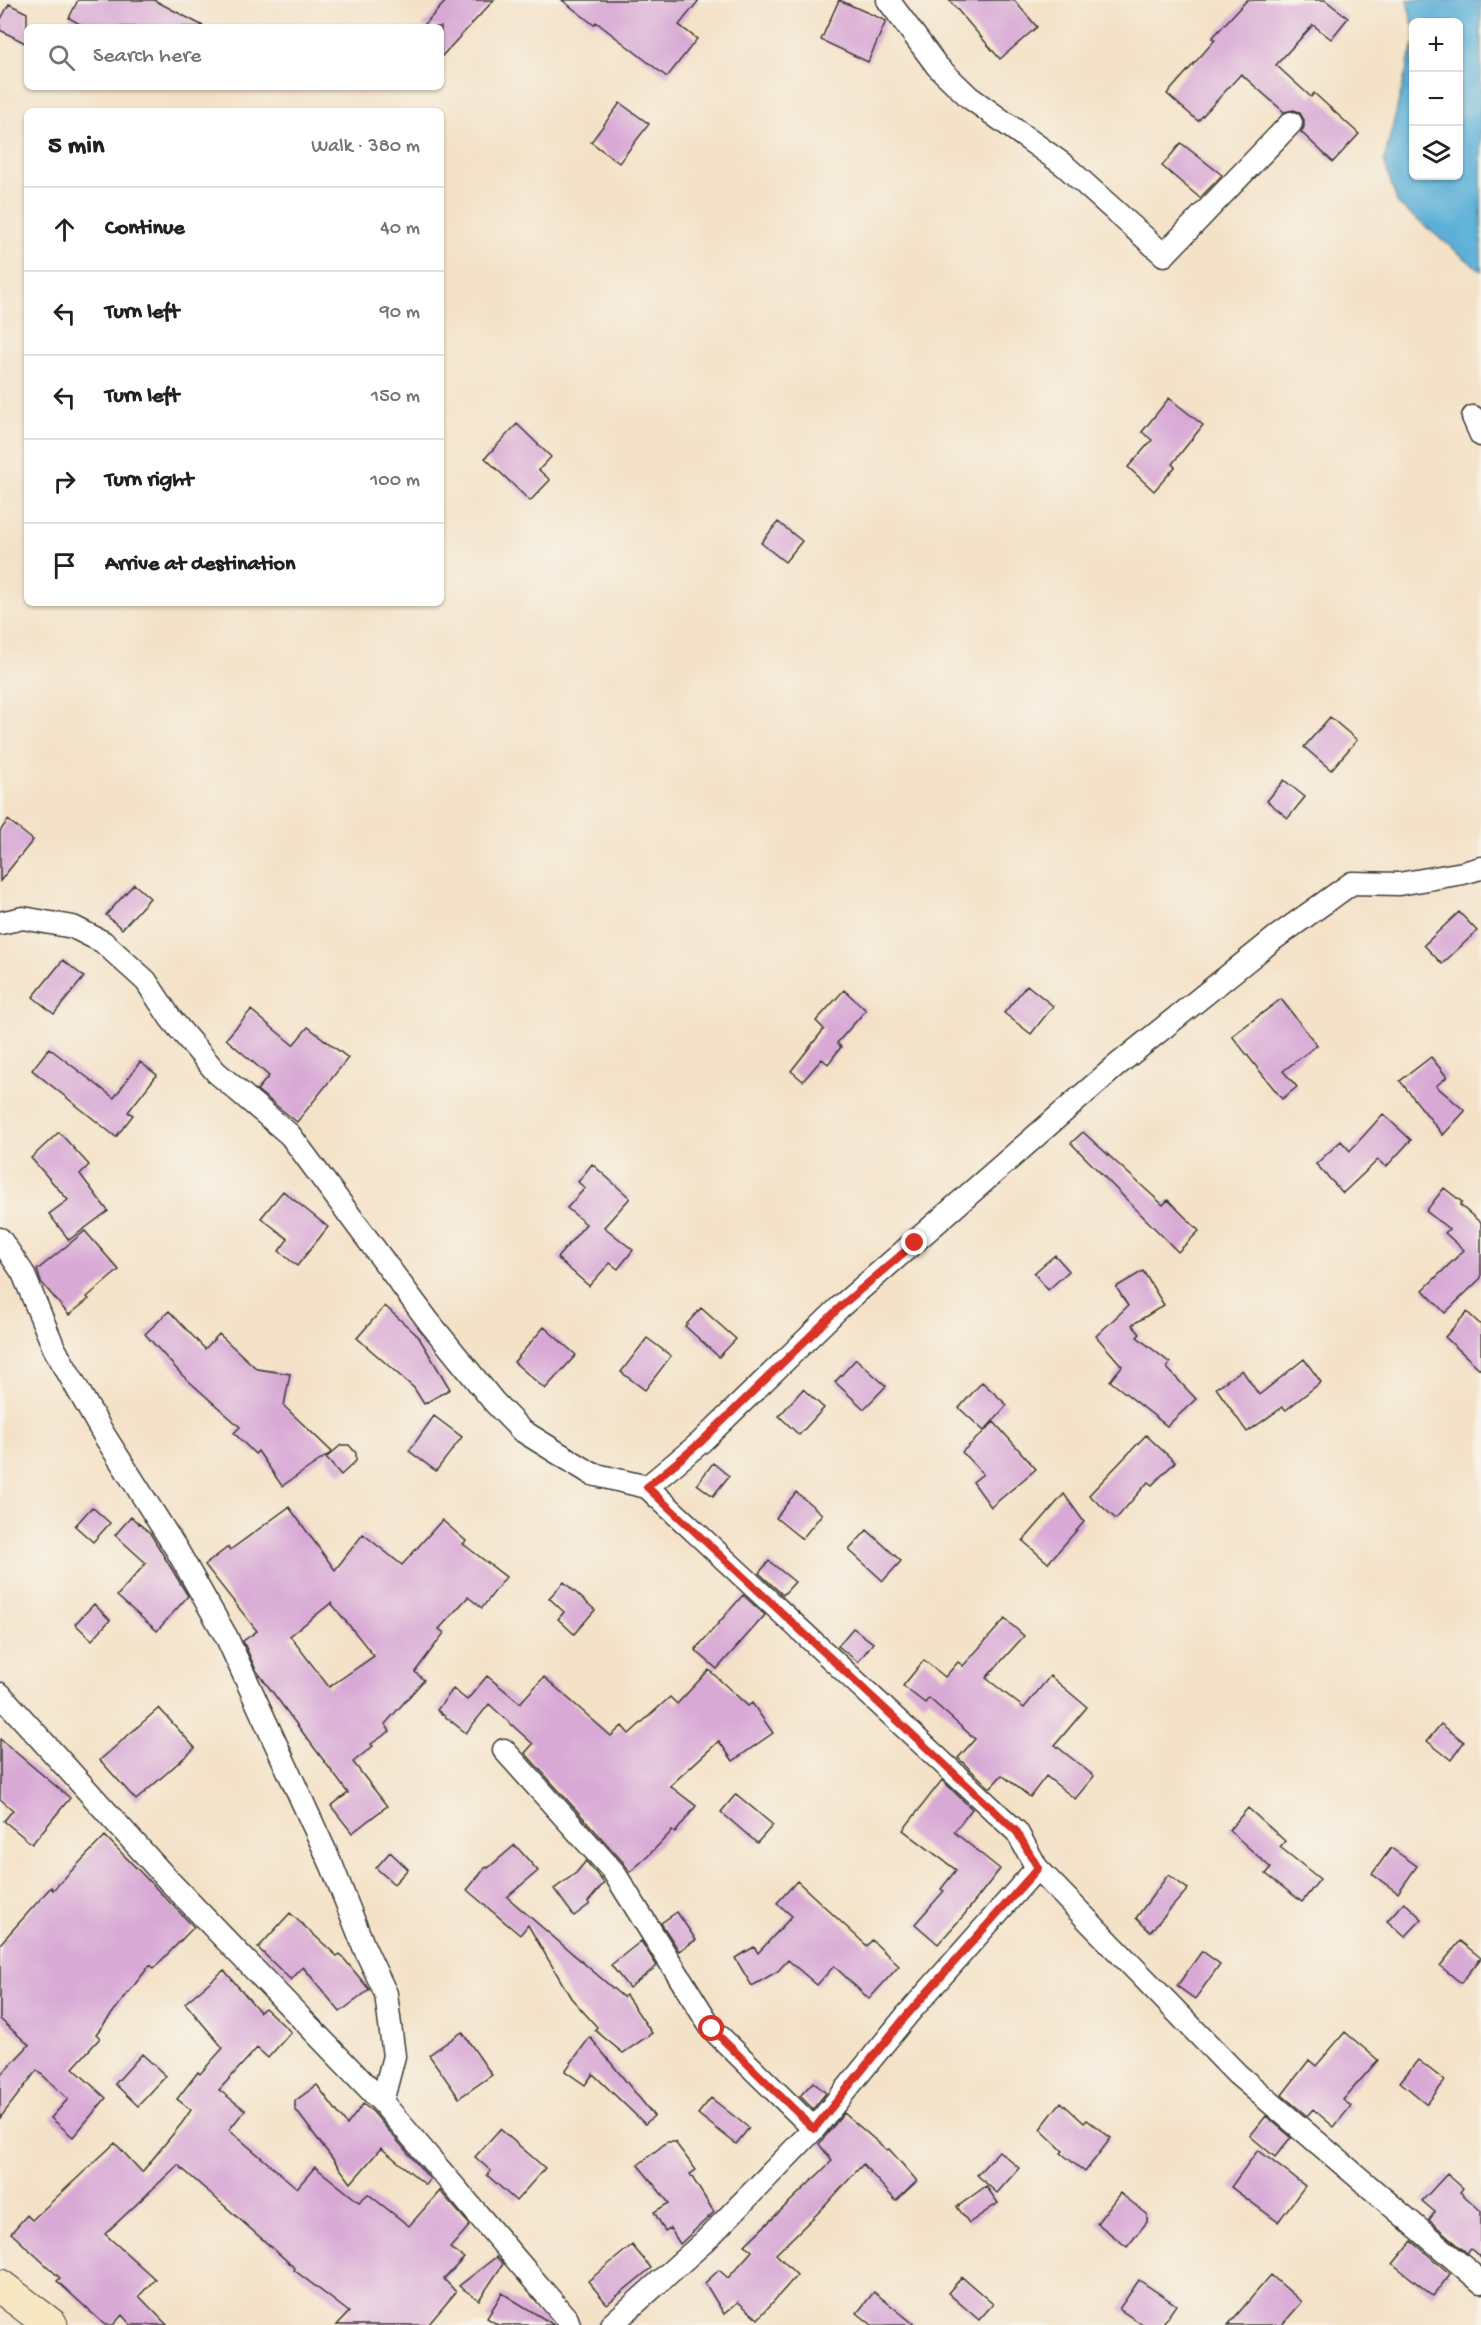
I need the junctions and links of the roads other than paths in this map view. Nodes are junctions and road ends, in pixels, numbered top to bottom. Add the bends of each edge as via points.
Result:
1 (888, 0) edge
2 (1291, 123) dead end
3 (1481, 868) edge
4 (0, 923) edge
5 (0, 1239) edge
6 (647, 1487) junction
7 (0, 1694) edge
8 (504, 1750) dead end
9 (1038, 1868) junction
10 (382, 2102) junction
11 (814, 2129) junction
12 (1481, 2282) edge
13 (0, 2286) edge
14 (51, 2325) edge
15 (569, 2325) edge
16 (611, 2325) edge

1 - 2 street via 937,66 969,97 1064,165 1164,255
3 - 6 street via 1399,884 1352,883 1275,938 1116,1066 840,1307 701,1442
4 - 6 street via 23,918 73,927 104,942 146,981 171,1019 216,1072 290,1135 429,1322 521,1430 592,1474
5 - 10 street via 23,1273 65,1368 227,1638 332,1866 386,1994 394,2056
6 - 9 street via 1017,1832
7 - 10 street via 170,1881
8 - 11 street via 613,1872 712,2029
9 - 11 street via 907,2015
9 - 12 street via 1238,2074
10 - 15 street
11 - 16 street via 705,2241
13 - 14 street

